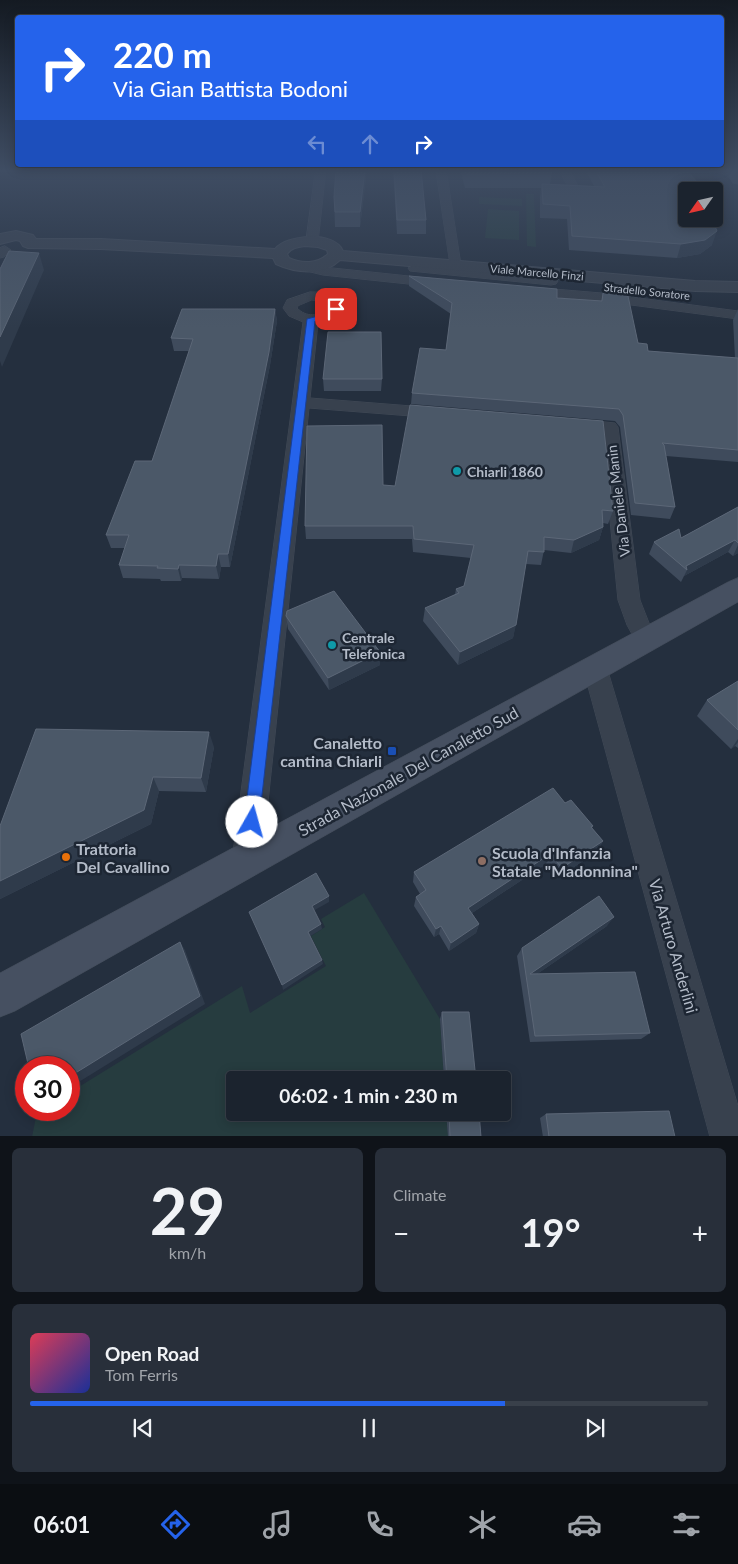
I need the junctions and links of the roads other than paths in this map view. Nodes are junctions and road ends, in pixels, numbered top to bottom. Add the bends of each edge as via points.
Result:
1 (314, 222) edge
2 (449, 222) edge
3 (312, 242) junction
4 (1, 248) edge
5 (279, 254) junction
6 (336, 255) junction
7 (455, 265) junction
8 (314, 266) junction
9 (347, 268) junction
10 (398, 280) junction
11 (735, 294) edge
12 (738, 315) edge
13 (311, 319) dead end
14 (301, 402) junction
15 (450, 414) edge
16 (559, 423) edge
17 (738, 589) edge
18 (647, 640) junction
19 (595, 668) junction
20 (247, 860) junction
21 (0, 996) edge
22 (729, 1136) edge

1 - 3 street
2 - 7 street
3 - 5 street via 292,244
3 - 6 street via 329,245
4 - 5 street via 16,249 28,243
5 - 8 street via 279,258 287,263
6 - 7 street, Viale Marcello Finzi
6 - 8 street
7 - 11 street, Viale Marcello Finzi via 695,286
8 - 9 street, Stradello Soratore
8 - 10 street, Stradello Soratore via 311,269
9 - 10 street, Stradello Soratore
9 - 11 street, Stradello Soratore via 369,263
10 - 12 street, Stradello Soratore via 600,297
13 - 14 street
14 - 15 street
14 - 20 street
16 - 18 street, Via Daniele Manin via 609,427 629,600
17 - 18 main road, Strada Nazionale Del Canaletto Sud
18 - 19 main road, Strada Nazionale Del Canaletto Sud
19 - 20 main road, Strada Nazionale Del Canaletto Sud
19 - 22 street, Via Arturo Anderlini
20 - 21 main road, Strada Nazionale Del Canaletto Sud

